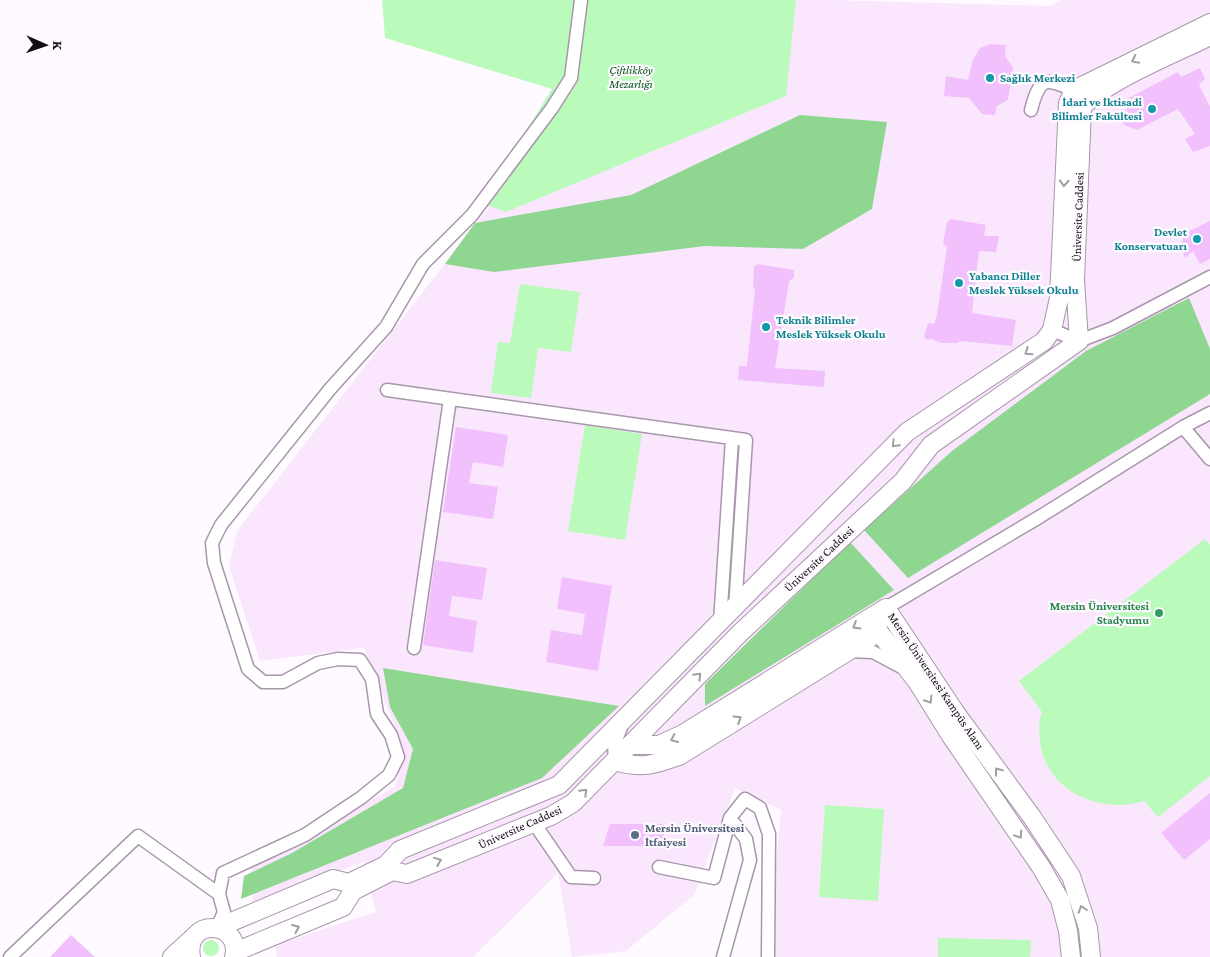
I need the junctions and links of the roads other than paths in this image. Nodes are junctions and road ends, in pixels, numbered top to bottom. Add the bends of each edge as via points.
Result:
1 (581, 0) edge
2 (1210, 23) edge
3 (1210, 36) edge
4 (1074, 90) junction
5 (1092, 97) junction
6 (1032, 110) dead end
7 (1210, 277) edge
8 (1052, 330) junction
9 (1079, 341) junction
10 (387, 390) dead end
11 (450, 399) junction
12 (1210, 413) edge
13 (1183, 427) junction
14 (732, 439) junction
15 (1210, 459) edge
16 (886, 608) junction
17 (735, 609) junction
18 (720, 623) junction
19 (879, 632) junction
20 (414, 648) dead end
21 (847, 651) junction
22 (908, 670) junction
23 (626, 718) junction
24 (632, 745) junction
25 (591, 753) junction
26 (615, 753) junction
27 (730, 818) junction
28 (534, 823) junction
29 (659, 867) dead end
30 (594, 878) dead end
31 (219, 894) junction
32 (217, 928) junction
33 (195, 936) junction
34 (270, 939) junction
35 (234, 955) edge
36 (10, 957) edge
37 (172, 957) edge
38 (191, 957) edge
39 (268, 957) edge
40 (723, 957) edge
41 (768, 957) edge
42 (1071, 957) edge
43 (1091, 957) edge

1 - 31 street via 571,78 552,108 472,215 422,264 386,327 313,410 221,525 212,543 214,563 248,669 263,682 283,682 318,663 338,659 360,660 372,678 377,714 391,735 398,756 389,775 306,835 223,873
2 -> 4 main road
3 - 5 main road
4 - 5 street
4 - 6 street via 1052,81 1043,83 1037,88
4 -> 8 main road via 1068,102 1059,298
5 - 9 main road, Üniversite Caddesi via 1082,107 1076,280
7 - 9 street via 1113,328
8 - 9 street
8 -> 17 main road via 1044,341 907,432
24 -> 9 main road, Üniversite Caddesi via 740,633 903,481 932,445
10 - 11 street
11 - 14 street
11 - 20 street
12 - 13 street
13 - 15 street
13 - 16 street
14 - 17 street via 746,440
14 - 18 street
16 - 19 street
16 -> 24 main road, Mersin Üniversitesi Kampüs Alanı via 683,734 659,746
43 -> 16 main road, Mersin Üniversitesi Kampüs Alanı via 1088,928 1071,876
17 - 18 main road
18 - 23 main road
19 - 21 main road, Mersin Üniversitesi Kampüs Alanı
19 - 22 main road, Mersin Üniversitesi Kampüs Alanı
21 - 22 street via 873,652
26 -> 21 main road, Mersin Üniversitesi Kampüs Alanı via 631,766 651,766 679,756
22 -> 42 main road, Mersin Üniversitesi Kampüs Alanı via 1060,900
23 - 25 main road
23 - 26 street
24 - 26 main road, Üniversite Caddesi
25 - 26 street
25 - 32 main road via 559,784 400,850 386,865 349,883 333,879
28 -> 26 main road, Üniversite Caddesi via 573,803
27 - 29 street via 714,878
27 - 40 street via 746,839 750,860
27 - 41 street via 745,799 760,808 770,834
28 - 30 street via 570,877
34 -> 28 main road, Üniversite Caddesi via 343,907 353,891 392,871 407,874
31 - 32 street via 224,912
31 - 36 street via 138,836
32 - 33 main road via 205,929
32 - 35 main road via 228,934
33 - 37 main road
33 - 38 main road via 191,942
34 - 35 main road, Üniversite Caddesi
34 - 39 main road

